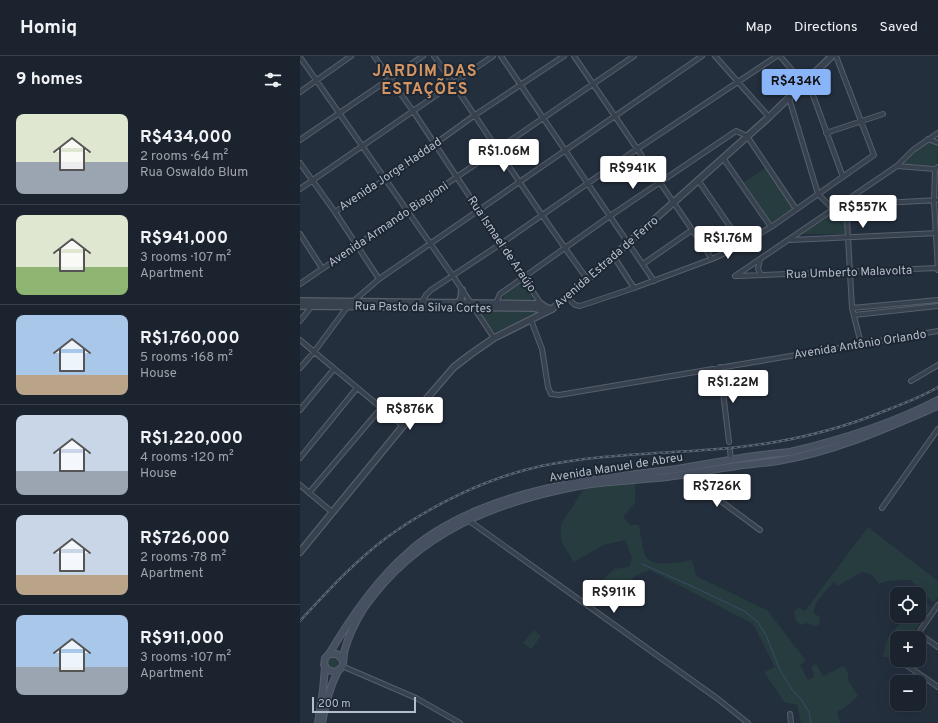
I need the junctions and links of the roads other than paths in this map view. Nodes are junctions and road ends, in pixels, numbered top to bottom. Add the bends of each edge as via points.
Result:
1 (350, 56) edge
2 (374, 56) edge
3 (423, 56) edge
4 (434, 56) edge
5 (493, 56) edge
6 (501, 56) edge
7 (564, 56) edge
8 (574, 56) edge
9 (634, 56) edge
10 (702, 56) edge
11 (715, 56) edge
12 (777, 56) edge
13 (780, 56) edge
14 (832, 56) edge
15 (836, 56) edge
16 (300, 57) edge
17 (390, 79) junction
18 (317, 80) junction
19 (805, 81) junction
20 (738, 82) junction
21 (454, 84) junction
22 (593, 84) junction
23 (521, 86) junction
24 (300, 92) edge
25 (789, 98) junction
26 (413, 111) junction
27 (340, 113) junction
28 (883, 114) dead end
29 (475, 115) junction
30 (615, 116) junction
31 (769, 117) junction
32 (543, 118) junction
33 (862, 121) junction
34 (826, 133) junction
35 (938, 133) edge
36 (747, 136) junction
37 (928, 139) junction
38 (300, 140) edge
39 (938, 143) edge
40 (434, 144) junction
41 (362, 146) junction
42 (497, 149) junction
43 (637, 149) junction
44 (565, 151) junction
45 (723, 158) junction
46 (300, 163) edge
47 (897, 166) junction
48 (936, 168) edge
49 (843, 177) junction
50 (386, 178) junction
51 (457, 178) junction
52 (698, 180) junction
53 (312, 181) junction
54 (519, 181) junction
55 (659, 182) junction
56 (588, 184) junction
57 (300, 189) edge
58 (818, 194) junction
59 (936, 201) edge
60 (673, 203) junction
61 (846, 203) junction
62 (478, 209) junction
63 (796, 209) junction
64 (834, 210) junction
65 (407, 211) junction
66 (335, 212) junction
67 (542, 215) junction
68 (610, 216) junction
69 (771, 227) junction
70 (692, 230) junction
71 (300, 234) edge
72 (937, 234) edge
73 (848, 238) junction
74 (790, 240) junction
75 (430, 243) junction
76 (502, 243) junction
77 (628, 243) junction
78 (742, 244) junction
79 (357, 245) junction
80 (564, 248) junction
81 (614, 257) junction
82 (712, 259) junction
83 (760, 259) junction
84 (643, 264) junction
85 (322, 268) junction
86 (938, 269) edge
87 (849, 272) junction
88 (761, 275) junction
89 (453, 276) junction
90 (524, 277) junction
91 (379, 279) junction
92 (588, 280) junction
93 (654, 281) junction
94 (300, 284) edge
95 (634, 288) junction
96 (462, 290) junction
97 (567, 297) junction
98 (938, 300) edge
99 (300, 301) edge
100 (422, 302) junction
101 (458, 303) junction
102 (496, 303) junction
103 (350, 304) junction
104 (541, 304) junction
105 (300, 306) edge
106 (472, 306) junction
107 (938, 306) edge
108 (311, 307) junction
109 (852, 308) junction
110 (552, 309) junction
111 (544, 313) junction
112 (854, 315) junction
113 (531, 320) junction
114 (300, 321) edge
115 (938, 331) edge
116 (494, 338) junction
117 (300, 340) edge
118 (861, 344) junction
119 (314, 352) junction
120 (938, 365) edge
121 (720, 367) junction
122 (300, 368) edge
123 (334, 369) junction
124 (911, 381) dead end
125 (357, 388) junction
126 (938, 400) edge
127 (938, 406) edge
128 (381, 408) junction
129 (300, 410) edge
130 (403, 426) junction
131 (938, 429) edge
132 (729, 442) dead end
133 (730, 451) dead end
134 (300, 458) edge
135 (731, 460) junction
136 (684, 474) junction
137 (300, 485) edge
138 (309, 493) junction
139 (882, 508) dead end
140 (332, 512) junction
141 (467, 520) junction
142 (760, 530) dead end
143 (300, 552) edge
144 (938, 606) edge
145 (919, 631) edge
146 (926, 638) edge
147 (938, 646) edge
148 (329, 654) junction
149 (341, 665) junction
150 (909, 667) edge
151 (325, 668) junction
152 (938, 687) edge
153 (790, 714) dead end
154 (318, 723) edge
155 (322, 723) edge
156 (460, 723) edge
157 (748, 723) edge
158 (791, 723) edge

1 - 18 street
2 - 17 street, Rua Ismael de Araújo
3 - 17 street
4 - 21 street
5 - 21 street
6 - 23 street
7 - 23 street, Avenida Jorge Haddad
8 - 22 street
9 - 22 street, Avenida Armando Biagioni
10 - 30 street
11 - 20 street
12 - 20 street
13 - 19 street
14 - 19 street, Avenida Estrada de Ferro
15 - 33 street
16 - 18 street
17 - 26 street, Rua Ismael de Araújo
17 - 27 street
18 - 24 street
18 - 27 street
19 - 25 street, Avenida Estrada de Ferro
19 - 34 street
20 - 31 street
20 - 43 street
21 - 26 street
21 - 29 street
22 - 30 street
22 - 32 street, Avenida Armando Biagioni
23 - 29 street, Avenida Jorge Haddad
23 - 32 street
25 - 31 street, Avenida Estrada de Ferro
25 - 58 street
26 - 40 street, Rua Ismael de Araújo
26 - 41 street
27 - 38 street
27 - 41 street
28 - 33 street
29 - 40 street, Avenida Jorge Haddad
29 - 42 street
30 - 43 street
30 - 44 street
31 - 36 street, Avenida Estrada de Ferro
32 - 42 street, Avenida Armando Biagioni
32 - 44 street
33 - 34 street
33 - 49 street via 874,155
34 - 49 street
35 - 37 street
36 - 45 street, Avenida Estrada de Ferro
36 - 55 street via 736,130
36 - 63 street
37 - 39 street
37 - 47 street
40 - 50 street, Avenida Jorge Haddad
40 - 51 street, Rua Ismael de Araújo
41 - 50 street
41 - 53 street
42 - 51 street, Avenida Armando Biagioni
42 - 54 street
43 - 55 street
43 - 56 street
44 - 54 street
44 - 56 street
45 - 52 street, Avenida Estrada de Ferro
45 - 69 street
46 - 53 street
47 - 48 street
47 - 61 street
48 - 59 street
49 - 58 street
50 - 65 street
50 - 66 street, Avenida Jorge Haddad
51 - 62 street, Rua Ismael de Araújo
51 - 65 street, Avenida Armando Biagioni
52 - 60 street, Avenida Estrada de Ferro
52 - 78 street
53 - 57 street
53 - 66 street
54 - 62 street
54 - 67 street
55 - 60 street
55 - 68 street
56 - 67 street
56 - 68 street
58 - 63 street
58 - 64 street
59 - 61 street
59 - 72 street
60 - 70 street
60 - 77 street, Avenida Estrada de Ferro
61 - 64 street
61 - 73 street
62 - 75 street
62 - 76 street, Rua Ismael de Araújo
63 - 69 street
64 - 74 street
65 - 75 street
65 - 79 street, Avenida Armando Biagioni
66 - 79 street
67 - 76 street
67 - 80 street
68 - 77 street
68 - 80 street
69 - 78 street
70 - 82 street
70 - 84 street
71 - 85 street
72 - 73 street
72 - 86 street
73 - 74 street
73 - 87 street
74 - 83 street
75 - 89 street
75 - 91 street
76 - 89 street
76 - 90 street, Rua Ismael de Araújo
77 - 81 street, Avenida Estrada de Ferro
77 - 84 street
78 - 82 street
79 - 85 street, Avenida Armando Biagioni
79 - 91 street
80 - 90 street
80 - 92 street
81 - 92 street, Avenida Estrada de Ferro
81 - 95 street
82 - 93 street
83 - 88 street via 758,266
83 - 88 street, Rua Umberto Malavolta via 735,276
84 - 93 street
85 - 94 street, Avenida Armando Biagioni
86 - 87 street, Rua Umberto Malavolta
87 - 88 street, Rua Umberto Malavolta
87 - 109 street
89 - 96 street
89 - 100 street via 428,293
90 - 102 street via 500,294
90 - 104 street, Rua Ismael de Araújo
91 - 103 street
92 - 97 street, Avenida Estrada de Ferro
93 - 95 street
95 - 97 street via 580,306 575,305
96 - 101 street
96 - 106 street
97 - 110 street, Avenida Estrada de Ferro
98 - 109 street
99 - 103 street, Rua Pasto da Silva Cortes
100 - 101 street, Rua Pasto da Silva Cortes
100 - 103 street, Rua Pasto da Silva Cortes
101 - 106 street, Rua Pasto da Silva Cortes
102 - 104 street, Rua Pasto da Silva Cortes
102 - 106 street, Rua Pasto da Silva Cortes
103 - 106 street, Rua Pasto da Silva Cortes
103 - 108 street, Rua Pasto da Silva Cortes
103 - 119 street
104 - 110 street, Rua Ismael de Araújo
105 - 108 street, Rua Pasto da Silva Cortes
106 - 111 street, Rua Pasto da Silva Cortes via 534,308
106 - 116 street
107 - 112 street
108 - 114 street
109 - 112 street
110 - 111 street, Avenida Estrada de Ferro
111 - 113 street, Avenida Estrada de Ferro
112 - 118 street
113 - 116 street, Avenida Estrada de Ferro
113 - 121 street, Avenida Antônio Orlando via 542,350 551,394 558,395
115 - 118 street, Avenida Antônio Orlando
116 - 130 street, Avenida Estrada de Ferro via 454,367
117 - 119 street
118 - 121 street, Avenida Antônio Orlando
119 - 122 street
119 - 123 street
120 - 124 street
121 - 132 street
123 - 125 street
123 - 129 street
125 - 128 street
125 - 134 street
126 - 135 main road, Avenida Manuel de Abreu via 890,421 813,446 790,452
127 - 136 main road, Avenida Manuel de Abreu via 871,434 806,455
128 - 130 street
128 - 138 street
130 - 140 street, Avenida Estrada de Ferro
131 - 139 street
133 - 135 street
135 - 148 main road, Avenida Manuel de Abreu via 547,488 492,505 448,524 412,549 394,566 370,593
136 - 141 main road, Avenida Manuel de Abreu via 560,490
136 - 142 street
137 - 138 street
138 - 140 street
140 - 143 street, Avenida Estrada de Ferro
141 - 149 main road, Avenida Manuel de Abreu via 429,542 398,568 357,619 347,640
141 - 157 street
144 - 145 street
146 - 147 street
148 - 149 main road via 337,654
148 - 151 main road via 324,661
149 - 151 main road via 331,672
149 - 155 main road, Avenida Manuel de Abreu via 330,690
149 - 156 street via 416,698
150 - 152 street
151 - 154 main road
153 - 158 street

